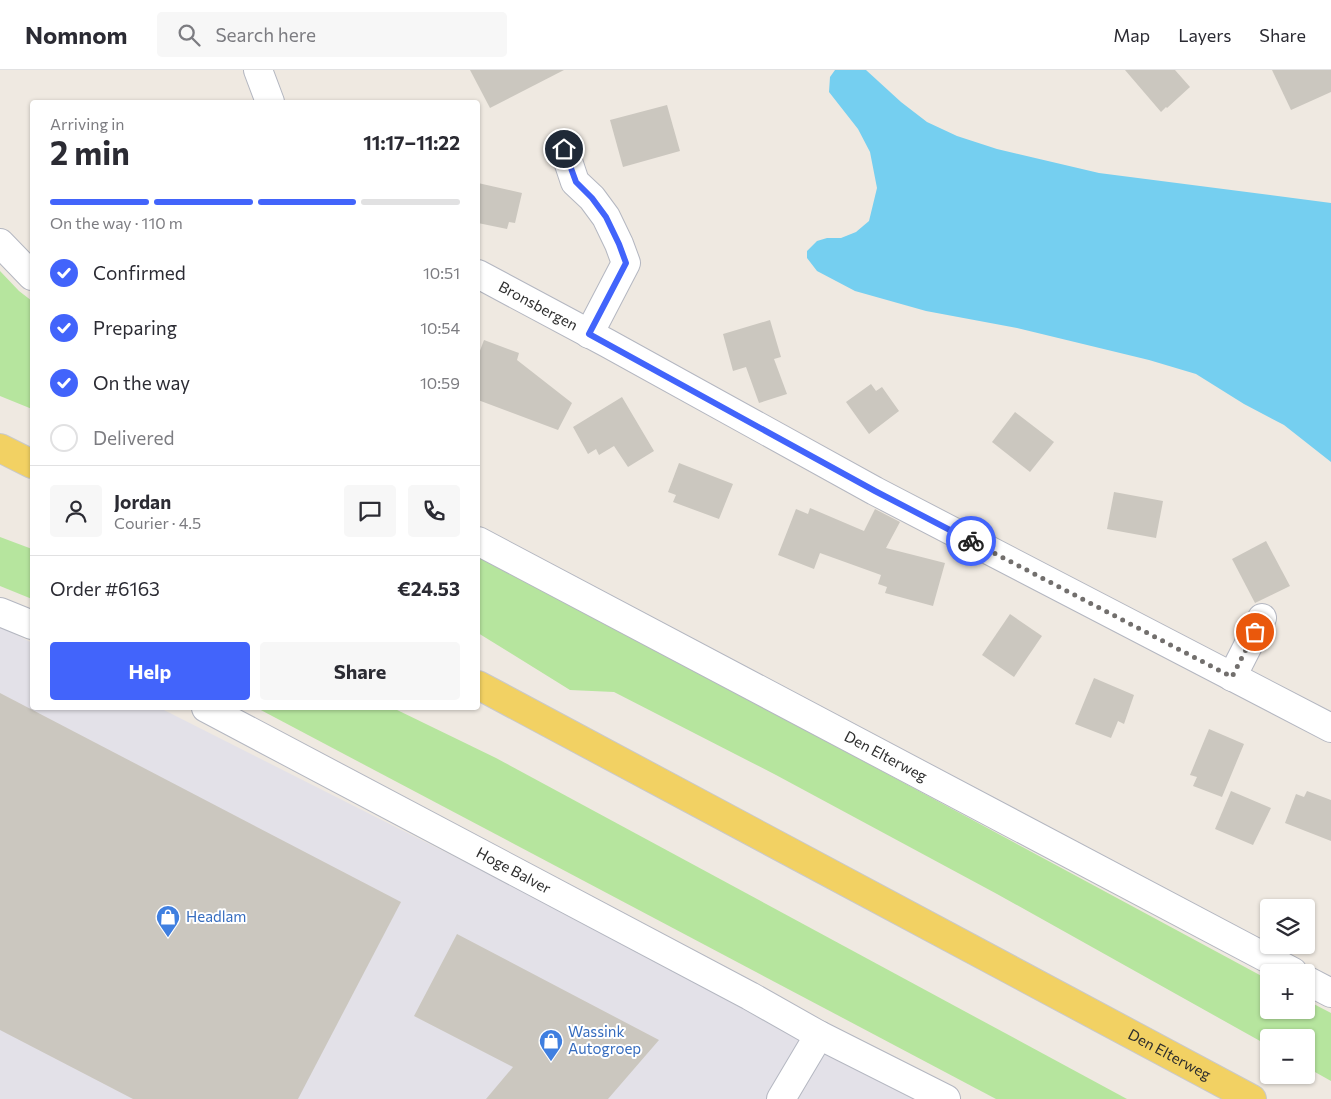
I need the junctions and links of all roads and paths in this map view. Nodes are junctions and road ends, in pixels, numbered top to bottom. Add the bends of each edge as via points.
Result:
1 (258, 70) edge
2 (269, 100) edge
3 (564, 149) dead end
4 (0, 243) edge
5 (30, 274) edge
6 (480, 275) edge
7 (589, 334) junction
8 (0, 448) edge
9 (30, 463) edge
10 (480, 542) edge
11 (0, 612) edge
12 (1262, 618) dead end
13 (30, 624) edge
14 (1232, 677) junction
15 (480, 686) edge
16 (210, 710) edge
17 (1331, 728) edge
18 (1278, 964) edge
19 (1315, 985) edge
20 (1331, 993) edge
21 (819, 1035) junction
22 (781, 1099) edge
23 (946, 1099) edge
24 (1252, 1099) edge

1 - 2 street
3 - 7 street via 576,182 606,217 626,263
4 - 5 street
6 - 7 street, Bronsbergen
7 - 14 street, Bronsbergen via 875,491
8 - 9 main road
10 - 18 street, Den Elterweg
11 - 13 street
12 - 14 street
14 - 17 street, Bronsbergen
15 - 24 main road, Den Elterweg
16 - 21 street, Hoge Balver
19 - 20 street
21 - 22 street
21 - 23 street, Hoge Balver

